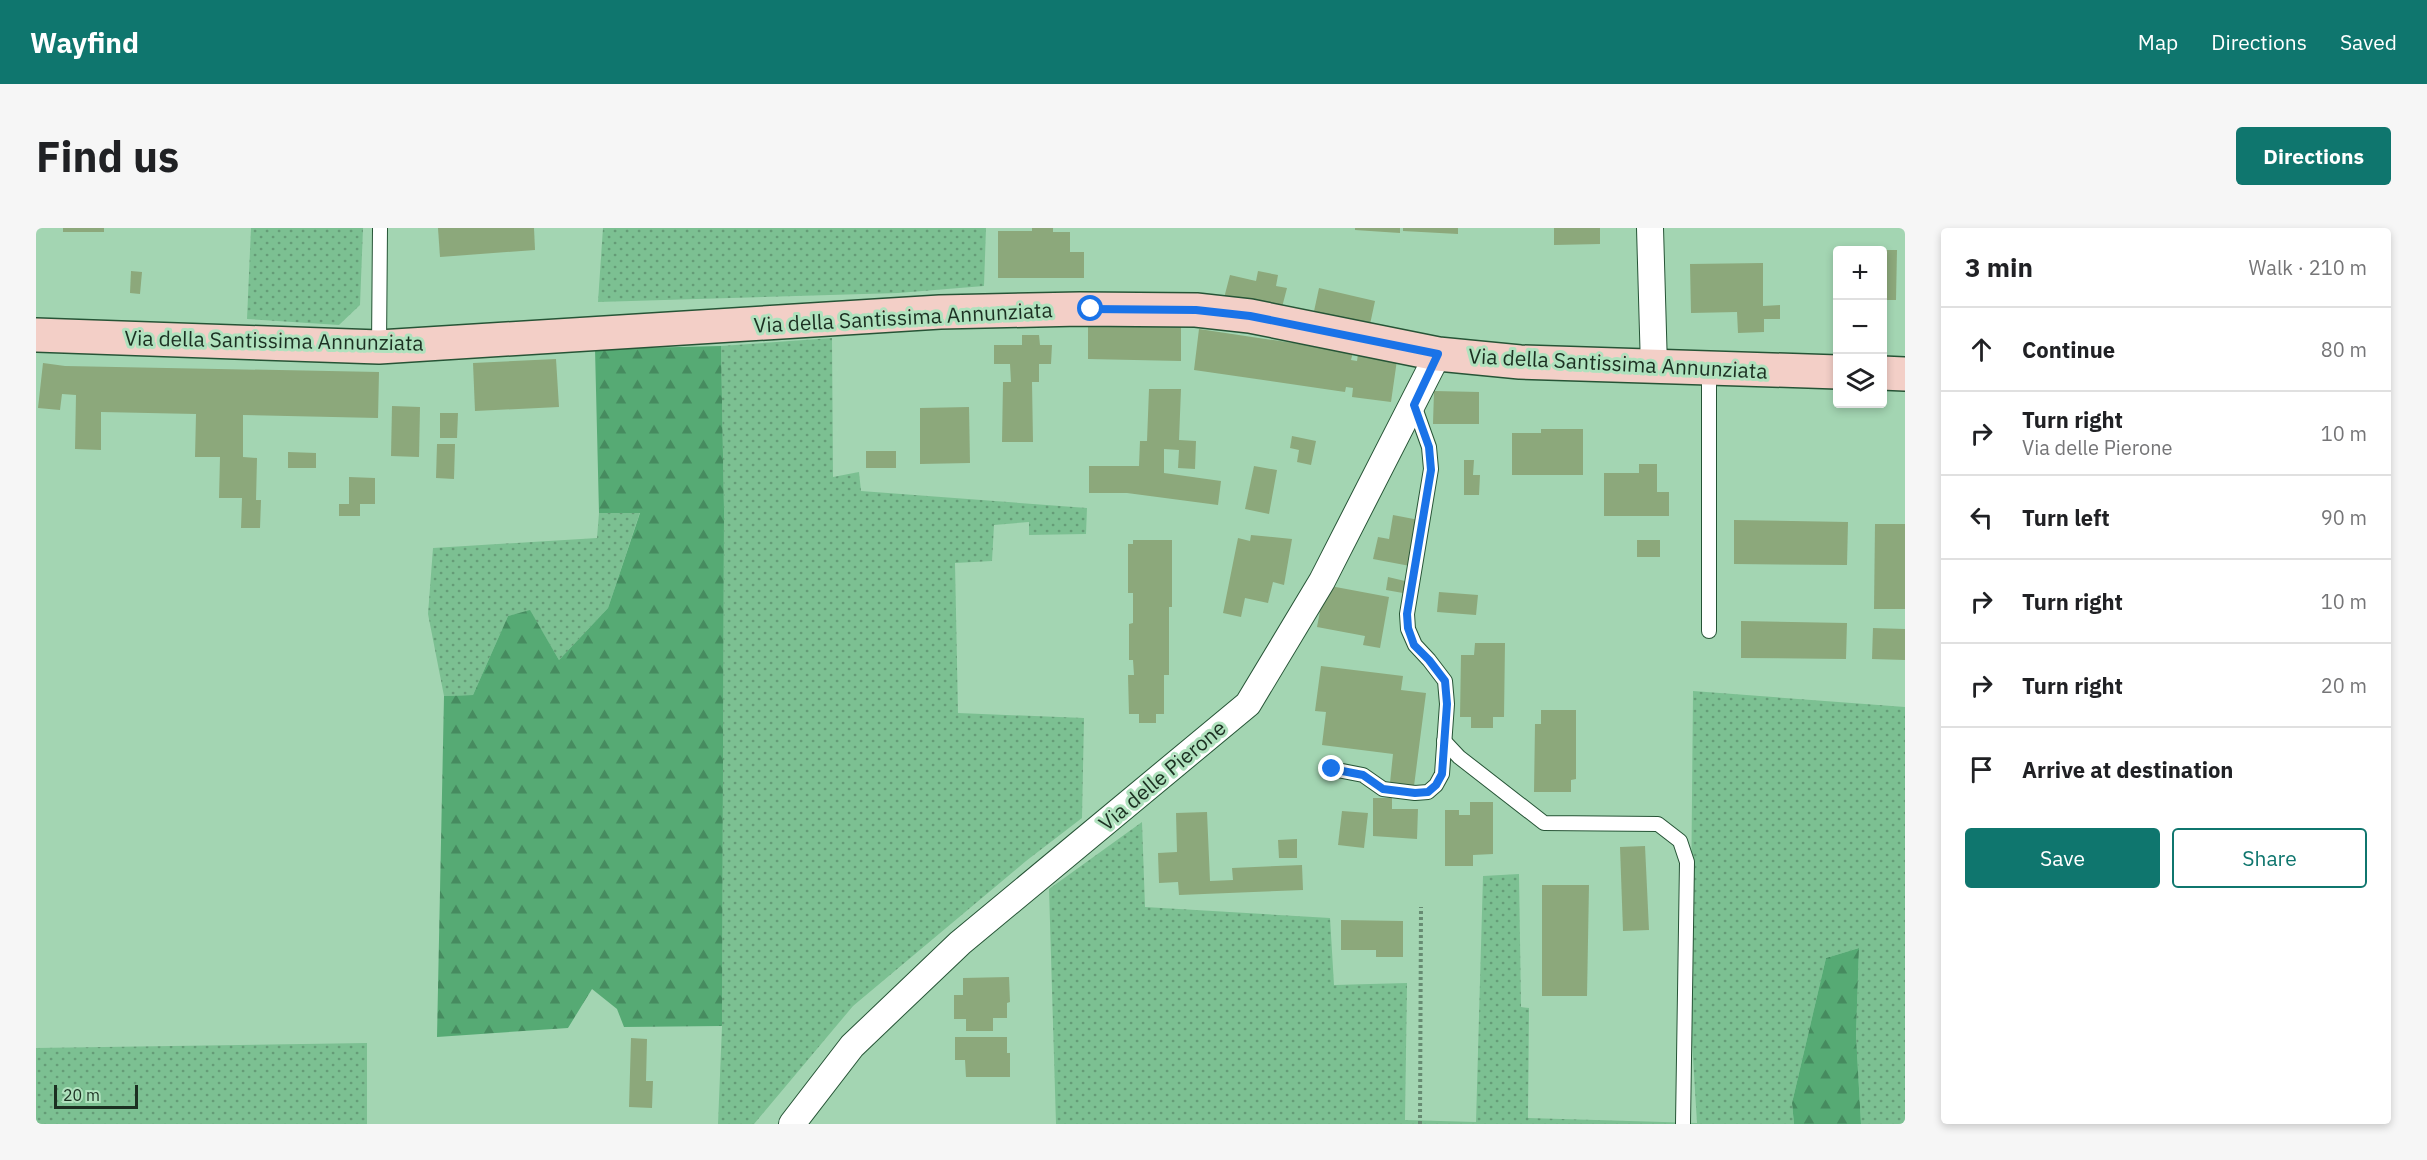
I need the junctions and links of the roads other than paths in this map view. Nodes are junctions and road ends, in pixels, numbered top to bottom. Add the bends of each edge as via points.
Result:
1 (380, 228) edge
2 (1650, 228) edge
3 (36, 335) edge
4 (379, 347) junction
5 (1438, 354) junction
6 (1654, 367) junction
7 (1709, 369) junction
8 (1833, 372) edge
9 (1887, 373) edge
10 (1905, 374) edge
11 (1414, 405) junction
12 (1709, 631) dead end
13 (1444, 741) junction
14 (1332, 769) dead end
15 (792, 1124) edge
16 (1683, 1124) edge

1 - 4 lane
2 - 6 street
3 - 4 street, Via della Santissima Annunziata
4 - 5 street, Via della Santissima Annunziata via 929,312 1080,309 1196,310 1250,316
5 - 6 street, Via della Santissima Annunziata via 1520,362
5 - 11 street, Via delle Pierone
6 - 7 street, Via della Santissima Annunziata
7 - 8 street, Via della Santissima Annunziata
7 - 12 lane
9 - 10 street
11 - 13 lane via 1429,447 1431,470 1407,614 1408,628 1414,645 1445,681
11 - 15 street, Via delle Pierone via 1322,581 1248,704 960,943 852,1046
13 - 14 lane via 1442,774 1428,792 1383,789 1363,775
13 - 16 lane via 1544,823 1658,824 1680,842 1687,862

